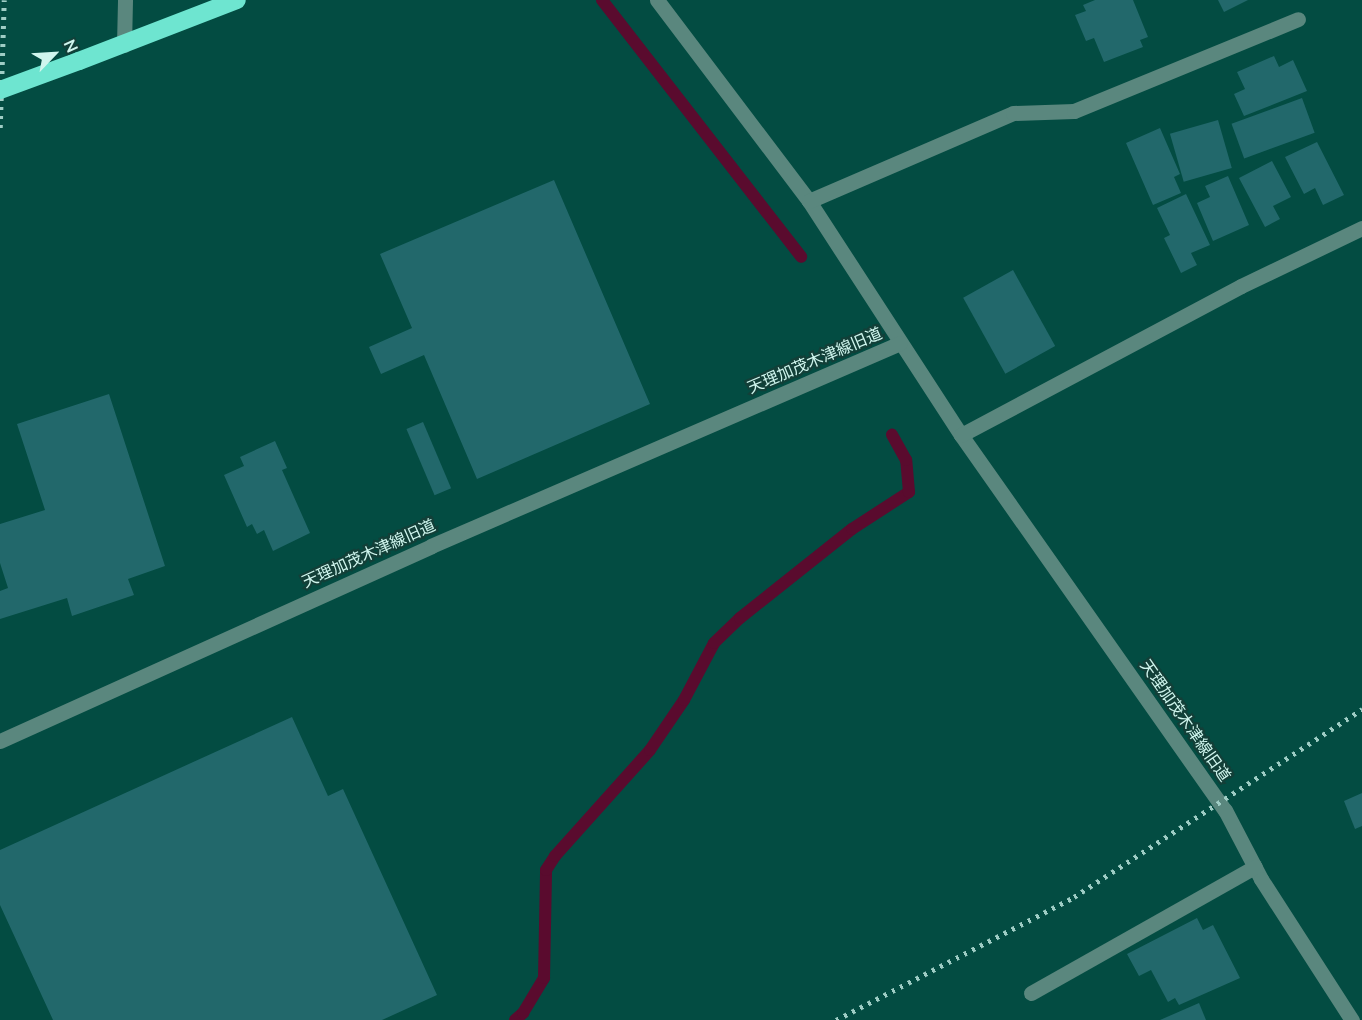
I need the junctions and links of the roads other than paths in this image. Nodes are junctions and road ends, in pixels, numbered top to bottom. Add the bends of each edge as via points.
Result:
1 (125, 0) edge
2 (237, 0) edge
3 (657, 0) edge
4 (1298, 19) dead end
5 (124, 45) junction
6 (0, 90) edge
7 (808, 201) junction
8 (1362, 228) edge
9 (900, 343) junction
10 (962, 435) junction
11 (0, 741) edge
12 (1255, 867) junction
13 (1031, 993) dead end
14 (1352, 1020) edge

1 - 5 street
2 - 5 highway
3 - 7 street
4 - 7 street via 1074,111 1013,113
5 - 6 highway, bridge
7 - 9 street
8 - 10 street via 1241,286
9 - 10 street, 天理加茂木津線旧道
9 - 11 street, 天理加茂木津線旧道 via 420,551
10 - 12 street, 天理加茂木津線旧道 via 1225,810
12 - 13 street
12 - 14 street, 天理加茂木津線旧道

